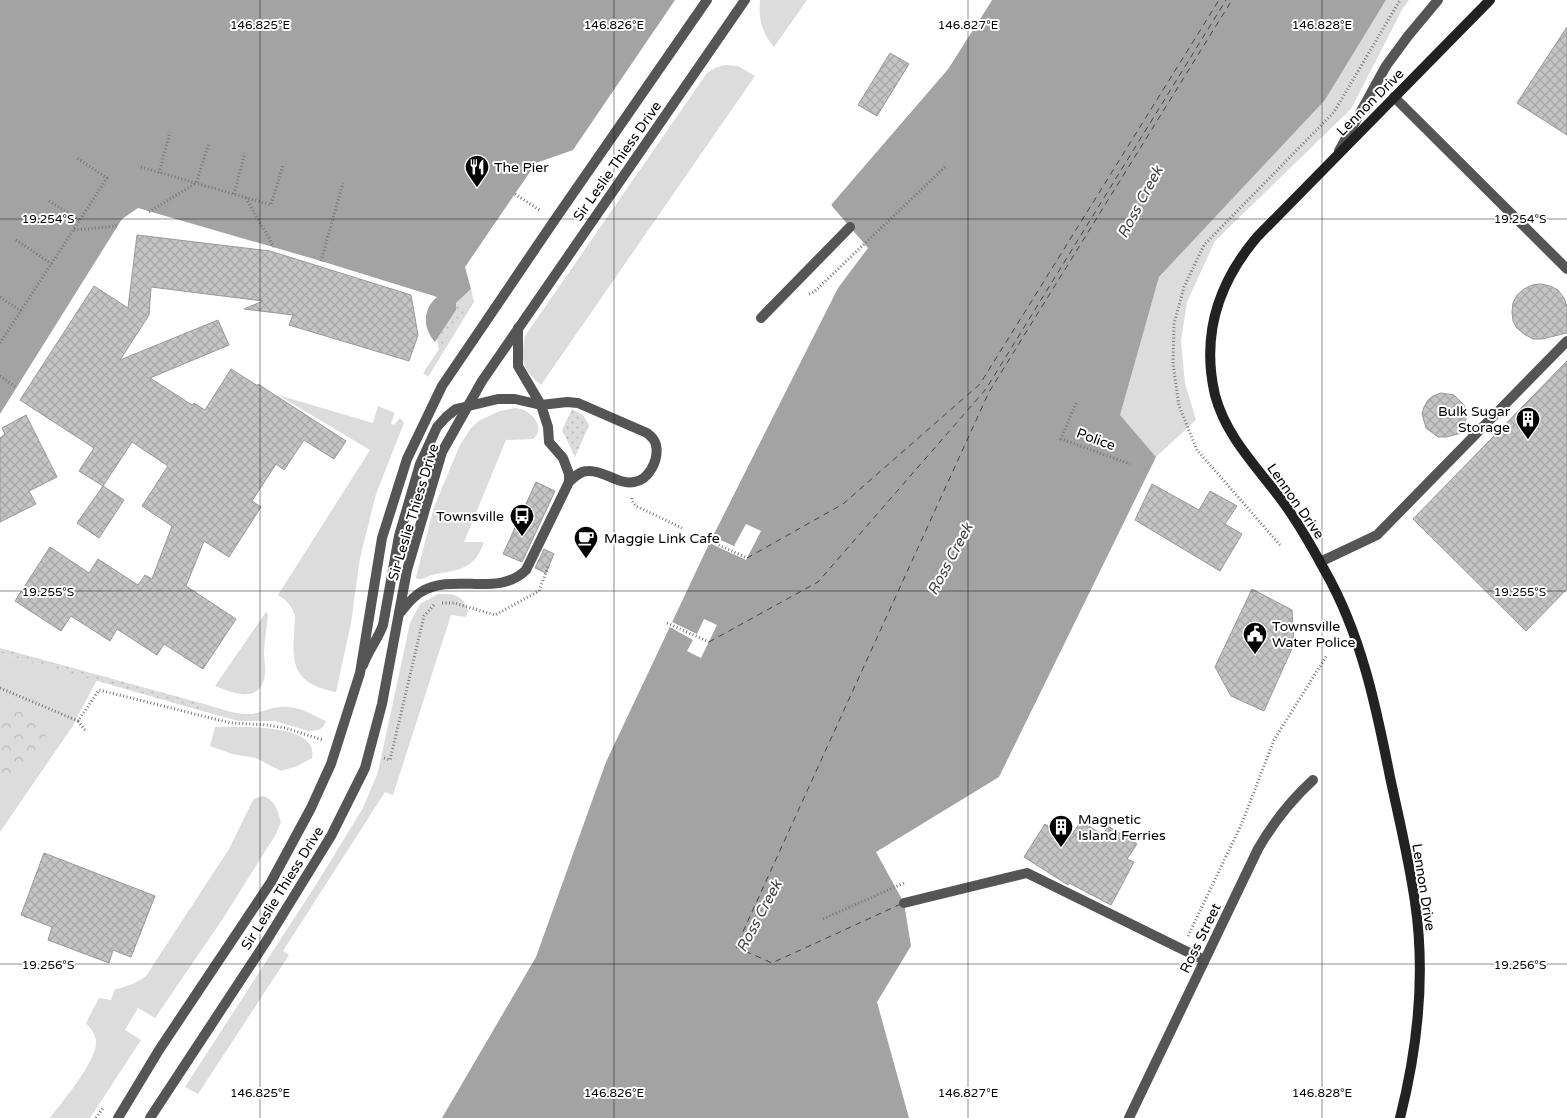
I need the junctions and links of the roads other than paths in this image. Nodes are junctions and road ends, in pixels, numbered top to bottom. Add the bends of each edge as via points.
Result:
1 (707, 0) edge
2 (745, 0) edge
3 (1438, 0) edge
4 (1490, 0) edge
5 (1394, 97) junction
6 (1336, 157) junction
7 (850, 228) dead end
8 (1567, 269) edge
9 (761, 318) dead end
10 (518, 328) junction
11 (1567, 341) edge
12 (468, 405) junction
13 (541, 405) junction
14 (568, 482) junction
15 (1320, 562) junction
16 (399, 614) junction
17 (360, 673) junction
18 (1313, 780) dead end
19 (904, 903) dead end
20 (1204, 960) junction
21 (118, 1118) edge
22 (150, 1118) edge
23 (1129, 1118) edge
24 (1400, 1118) edge

1 - 17 street, Sir Leslie Thiess Drive via 442,386 407,459 382,538
2 - 10 street, Sir Leslie Thiess Drive
3 - 6 street via 1386,66
4 - 5 street, Lennon Drive
5 - 6 street, Lennon Drive
5 - 8 street
6 - 15 street, Lennon Drive via 1257,237 1234,268 1217,305 1210,344 1216,397 1228,430 1284,504
7 - 9 street
10 - 12 street, Sir Leslie Thiess Drive
10 - 13 street via 518,366
11 - 15 street via 1384,529
12 - 13 street via 498,399
12 - 16 street, Sir Leslie Thiess Drive via 442,452 407,570
12 - 17 street via 446,417 420,464 399,536 383,625
13 - 14 street via 549,442 563,458 569,474
13 - 14 street via 578,403 648,432 654,439 656,455 648,475 642,480 624,482 590,470
14 - 16 street via 521,575 498,583 434,586 422,591
15 - 24 street, Lennon Drive via 1343,607 1370,684 1415,901 1420,1002 1410,1081
16 - 22 street, Sir Leslie Thiess Drive via 382,704 365,768 331,836
17 - 21 street, Sir Leslie Thiess Drive via 331,764 312,808 271,882 159,1050
18 - 20 street, Ross Street via 1268,831
19 - 20 street via 1027,873
20 - 23 street, Ross Street

